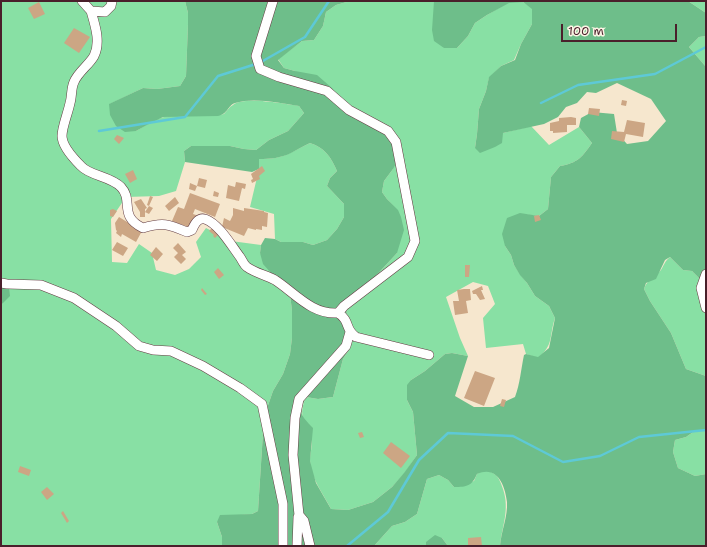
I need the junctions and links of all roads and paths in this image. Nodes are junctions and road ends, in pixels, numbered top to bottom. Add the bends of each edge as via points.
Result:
1 (82, 1) edge
2 (112, 1) edge
3 (273, 1) edge
4 (91, 11) junction
5 (706, 274) edge
6 (1, 283) edge
7 (706, 308) edge
8 (338, 313) junction
9 (350, 332) junction
10 (429, 355) dead end
11 (299, 515) junction
12 (283, 546) edge
13 (297, 546) edge
14 (310, 546) edge

1 - 4 street
2 - 4 street via 105,12
3 - 8 street via 256,56 260,68 279,77 327,91 349,110 388,131 396,142 415,242 408,257
4 - 8 street via 98,38 94,55 74,82 62,136 64,144 82,168 122,187 130,219 143,228 155,224 168,224 187,232 192,230 196,222 204,219 215,225 246,267 274,279 306,304 329,314
5 - 7 street via 701,288
6 - 12 street via 41,285 74,298 116,326 139,346 171,351 240,388 262,404 282,504
8 - 9 street via 345,318
9 - 10 street via 356,337
9 - 11 street via 346,346 299,399 293,455
11 - 13 street
11 - 14 street via 304,521

